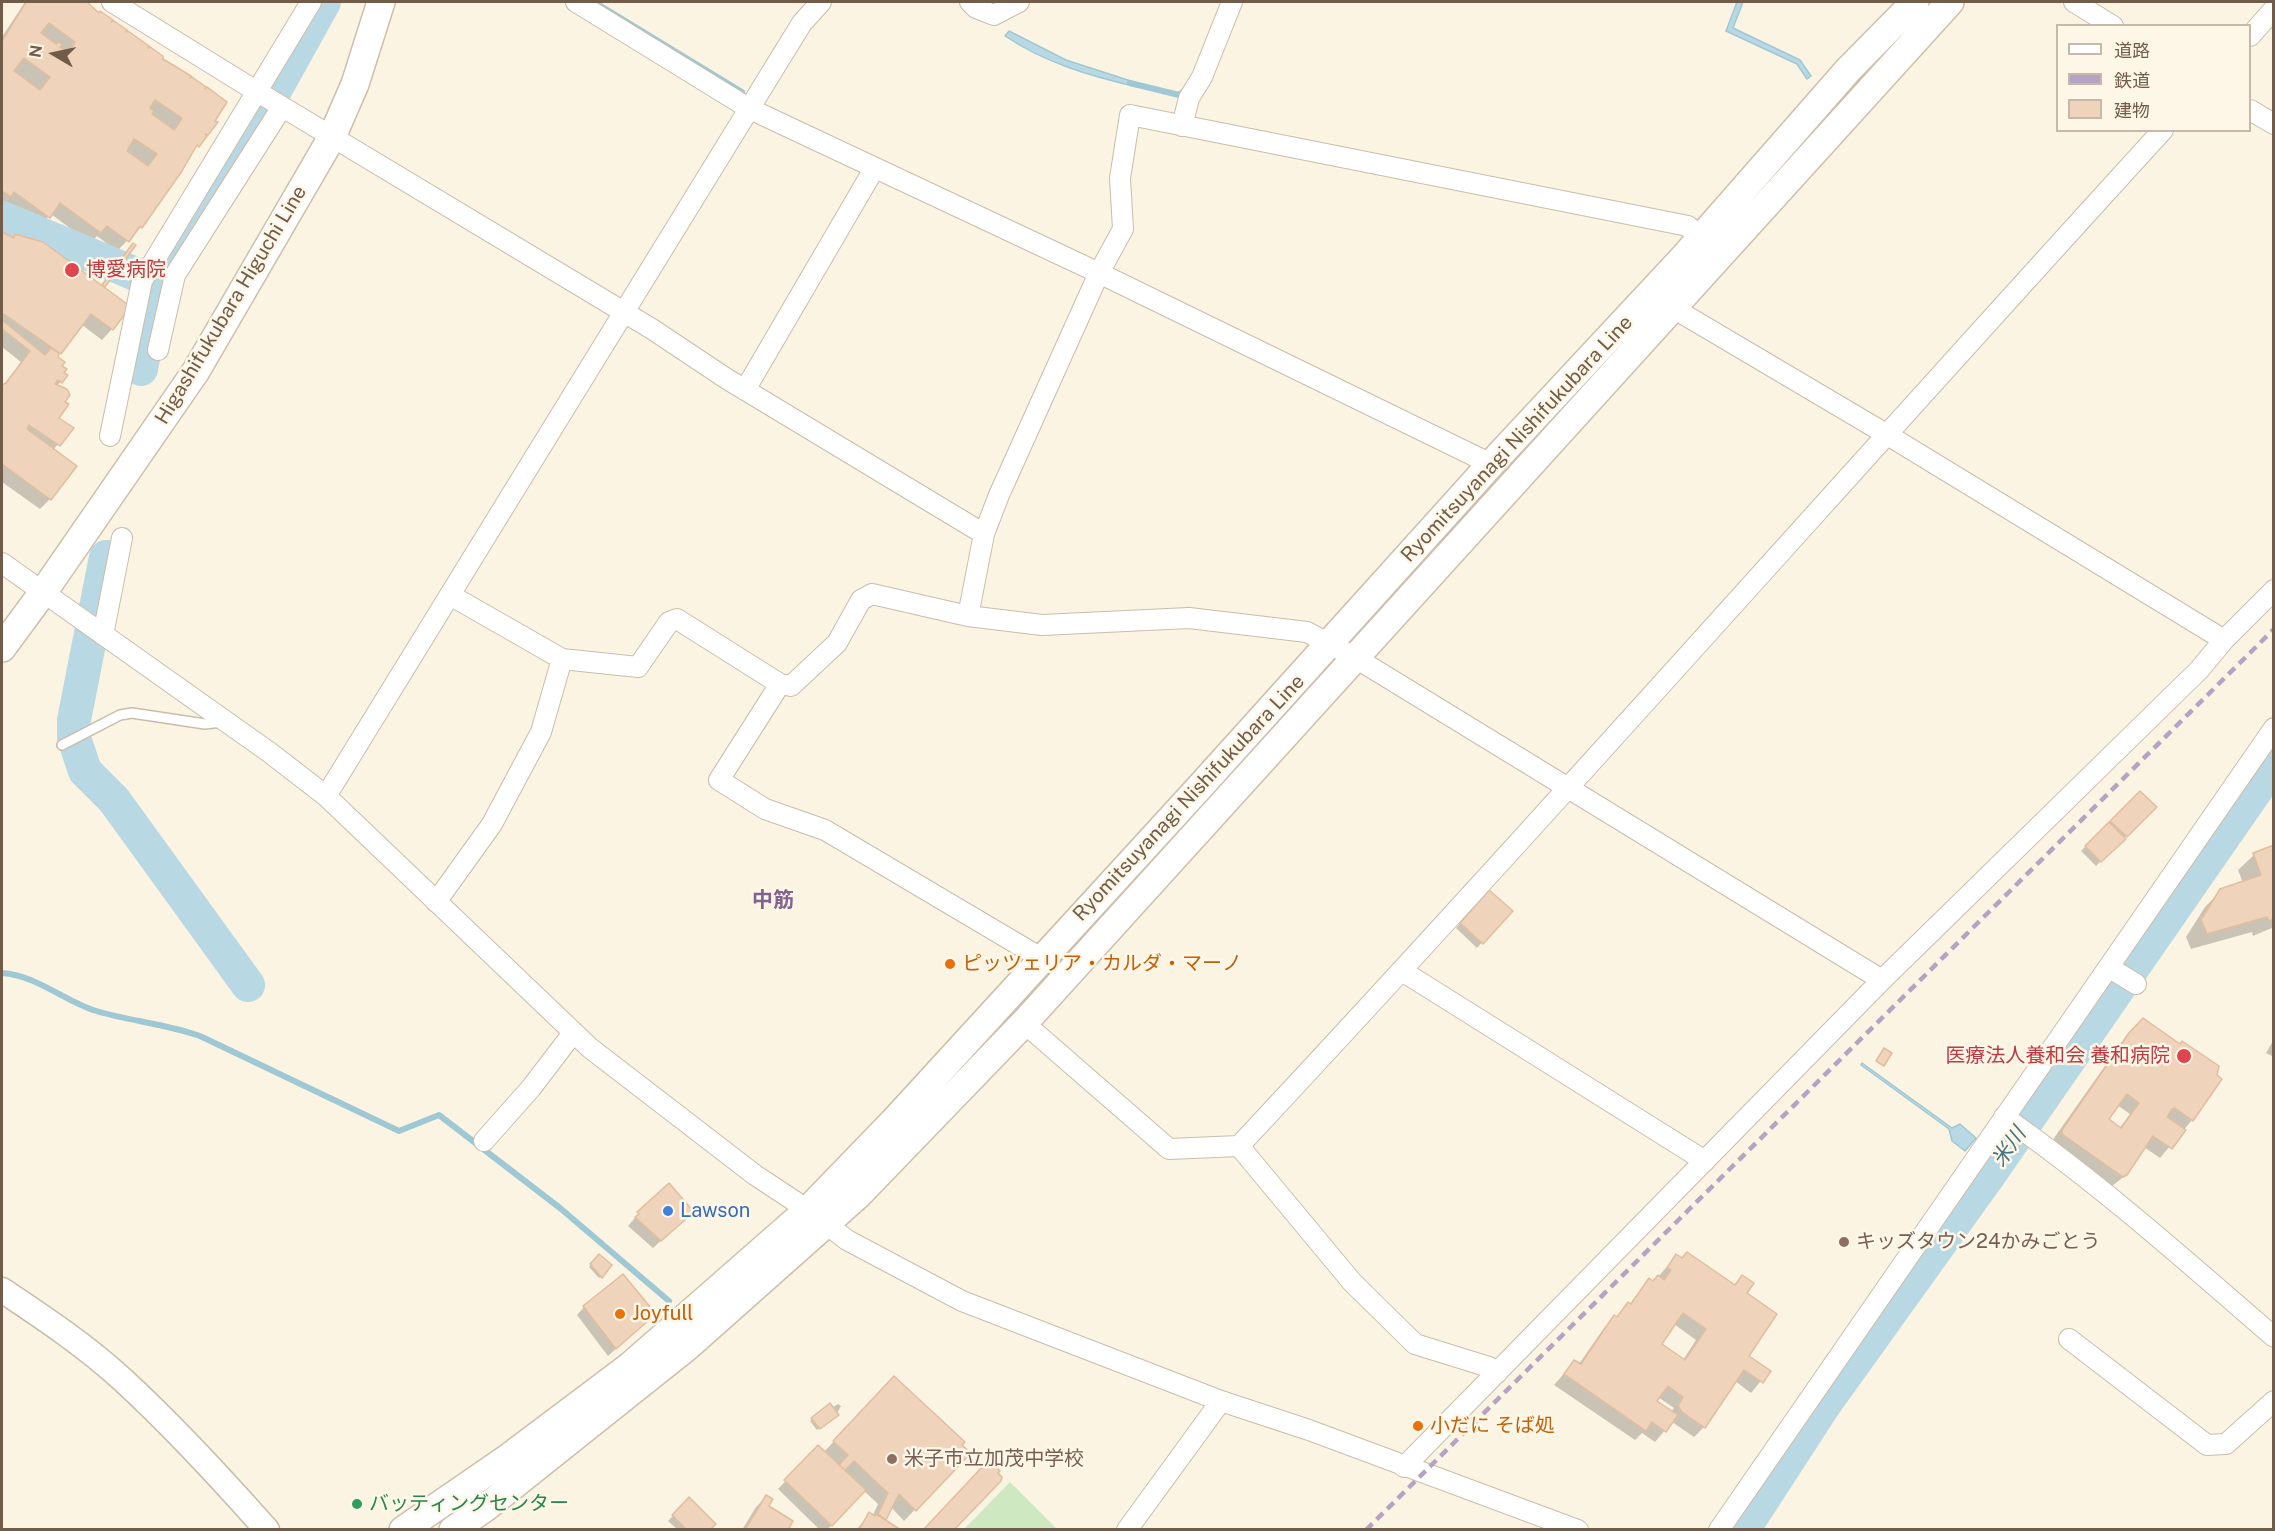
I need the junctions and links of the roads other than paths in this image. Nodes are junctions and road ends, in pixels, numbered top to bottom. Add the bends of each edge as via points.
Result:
1 (112, 2) edge
2 (311, 2) edge
3 (381, 2) edge
4 (576, 2) edge
5 (821, 2) edge
6 (970, 2) edge
7 (1019, 2) edge
8 (1232, 2) edge
9 (1915, 2) edge
10 (2074, 2) edge
11 (1936, 5) edge
12 (2274, 9) edge
13 (2110, 24) edge
14 (2251, 35) edge
15 (257, 93) junction
16 (280, 106) junction
17 (750, 109) junction
18 (2251, 111) edge
19 (2274, 124) edge
20 (1182, 126) junction
21 (2161, 132) edge
22 (332, 136) junction
23 (874, 169) junction
24 (1708, 249) junction
25 (1099, 273) junction
26 (1663, 300) junction
27 (626, 313) junction
28 (158, 350) dead end
29 (745, 390) junction
30 (1886, 434) junction
31 (110, 436) dead end
32 (1491, 464) junction
33 (984, 534) junction
34 (122, 538) dead end
35 (2, 563) edge
36 (2274, 590) edge
37 (44, 591) junction
38 (450, 595) junction
39 (968, 616) junction
40 (102, 634) junction
41 (2224, 640) junction
42 (1330, 644) junction
43 (2, 648) edge
44 (1354, 657) junction
45 (562, 659) junction
46 (780, 684) junction
47 (225, 722) junction
48 (2274, 728) edge
49 (62, 745) dead end
50 (1566, 788) junction
51 (326, 796) junction
52 (436, 902) junction
53 (1041, 958) junction
54 (2113, 970) junction
55 (1402, 971) junction
56 (1882, 980) junction
57 (2136, 984) dead end
58 (1024, 1023) junction
59 (573, 1033) junction
60 (2007, 1119) junction
61 (484, 1141) dead end
62 (1239, 1146) junction
63 (1705, 1161) junction
64 (818, 1217) junction
65 (2, 1290) edge
66 (2274, 1337) edge
67 (2069, 1340) dead end
68 (1497, 1373) junction
69 (1221, 1401) junction
70 (2274, 1401) edge
71 (1404, 1467) junction
72 (267, 1530) edge
73 (403, 1530) edge
74 (453, 1530) edge
75 (1127, 1530) edge
76 (1578, 1530) edge
77 (1719, 1530) edge

1 - 15 street
2 - 15 street
3 - 22 main road, Higashifukubara Higuchi Line via 355,84
4 - 17 street
5 - 17 street via 802,23
6 - 7 street via 994,15
8 - 20 street via 1202,77 1189,98
9 - 24 main road, Ryomitsuyanagi Nishifukubara Line via 1848,70
10 - 13 street
11 - 24 main road, Ryomitsuyanagi Nishifukubara Line
12 - 14 street
15 - 16 street
15 - 31 street via 141,281
16 - 22 street
16 - 28 street via 175,275
17 - 23 street
17 - 27 street
18 - 19 street
20 - 24 street via 1688,226
20 - 25 street via 1131,115 1120,178 1123,229
21 - 30 street
22 - 27 street
22 - 37 main road, Higashifukubara Higuchi Line via 196,371
23 - 25 street
23 - 29 street
24 - 26 main road, Ryomitsuyanagi Nishifukubara Line
25 - 32 street
25 - 33 street
26 - 30 street
26 - 32 main road, Ryomitsuyanagi Nishifukubara Line
26 - 44 main road, Ryomitsuyanagi Nishifukubara Line
27 - 29 street
27 - 38 street
29 - 33 street
30 - 41 street
30 - 50 street
32 - 42 main road, Ryomitsuyanagi Nishifukubara Line
33 - 39 street
34 - 40 street
35 - 37 street
36 - 41 street
37 - 40 street
37 - 43 main road, Higashifukubara Higuchi Line
38 - 45 street
38 - 51 street
39 - 42 street via 1042,625 1189,618 1307,633
39 - 46 street via 872,594 861,600 837,643 791,686
40 - 47 street
41 - 56 street via 2199,670
42 - 44 street
42 - 53 main road, Ryomitsuyanagi Nishifukubara Line
44 - 50 street
44 - 58 main road, Ryomitsuyanagi Nishifukubara Line
45 - 46 street via 638,667 669,622 677,619
45 - 52 street via 541,732 492,824
46 - 53 street via 719,780 765,809 825,830
47 - 49 lane via 205,724 132,713 120,715
47 - 51 street
48 - 54 street
50 - 55 street
50 - 56 street
51 - 52 street
52 - 59 street
53 - 64 main road, Ryomitsuyanagi Nishifukubara Line via 894,1121
54 - 57 street
54 - 60 street
55 - 62 street
55 - 63 street
56 - 63 street
58 - 62 street via 1169,1149
58 - 64 main road, Ryomitsuyanagi Nishifukubara Line
59 - 61 street
59 - 64 street via 755,1175
60 - 66 street via 2147,1227
60 - 77 street
62 - 68 street via 1352,1282 1415,1344 1489,1366
63 - 68 street
64 - 69 street via 866,1251 962,1301
64 - 73 main road, Ryomitsuyanagi Nishifukubara Line via 630,1366
64 - 74 main road, Ryomitsuyanagi Nishifukubara Line via 687,1347
65 - 72 street via 122,1379
67 - 70 street via 2207,1445 2226,1444
68 - 71 street
69 - 71 street
69 - 75 street
71 - 76 street

